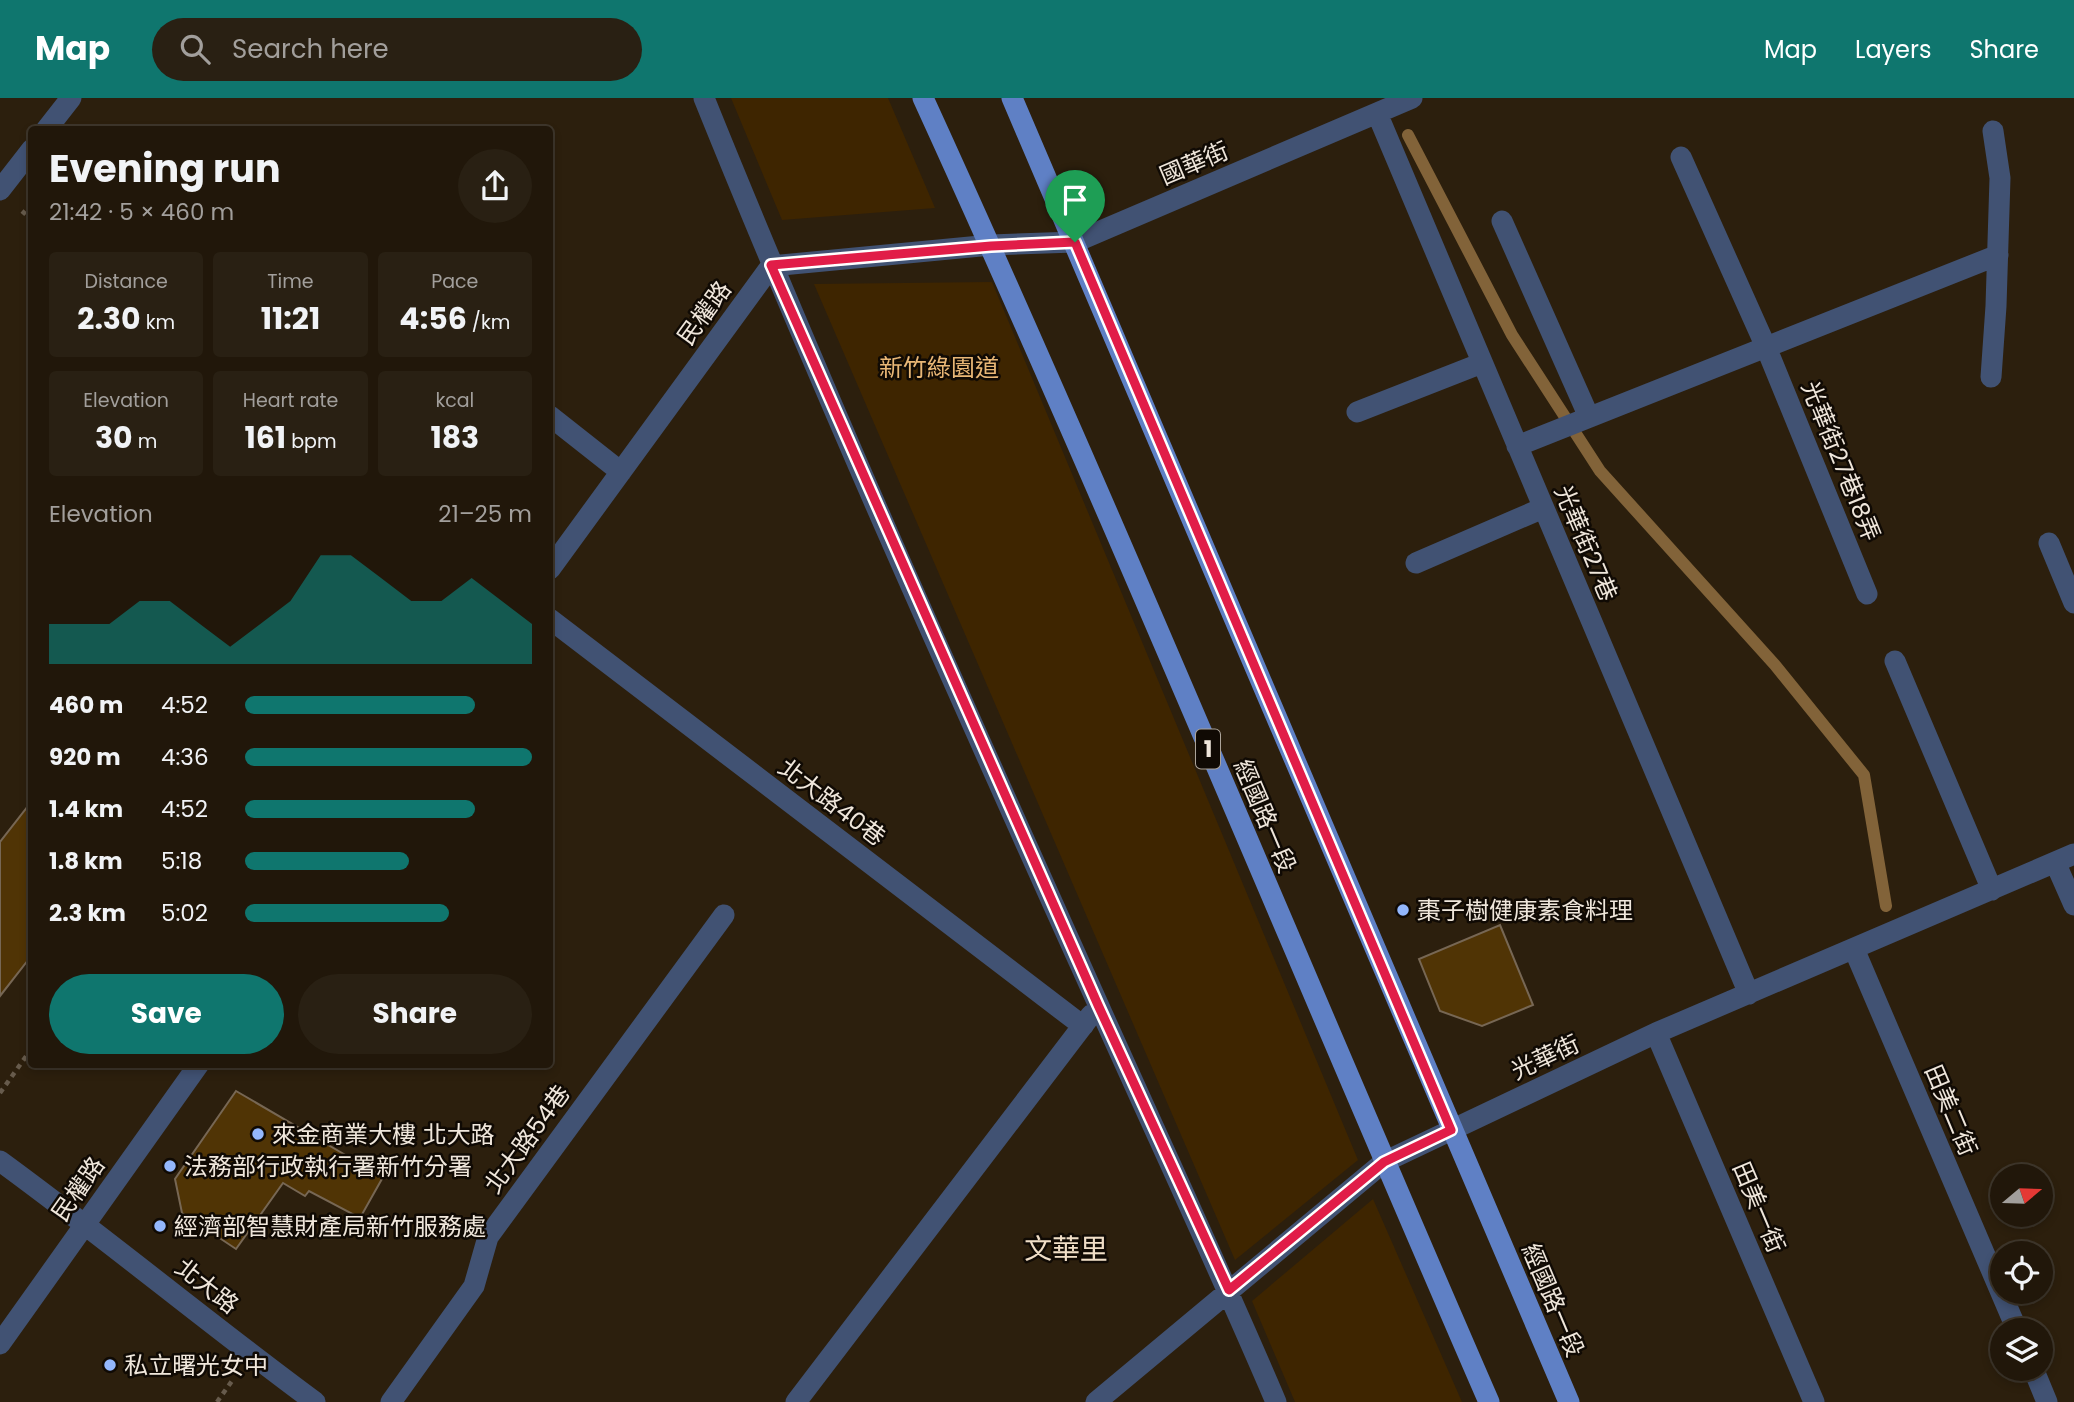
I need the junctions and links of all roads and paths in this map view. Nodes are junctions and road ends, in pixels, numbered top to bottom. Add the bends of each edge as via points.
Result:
1 (71, 98) edge
2 (704, 98) edge
3 (923, 98) edge
4 (1012, 98) edge
5 (1412, 98) edge
6 (1377, 113) junction
7 (50, 126) edge
8 (1993, 131) dead end
9 (28, 154) edge
10 (1681, 157) dead end
11 (0, 190) edge
12 (1502, 221) dead end
13 (1075, 242) junction
14 (991, 246) junction
15 (1998, 255) junction
16 (771, 265) junction
17 (1766, 347) junction
18 (1482, 363) junction
19 (1991, 377) dead end
20 (1357, 412) dead end
21 (1589, 417) junction
22 (553, 418) edge
23 (1517, 446) junction
24 (621, 472) junction
25 (1543, 508) junction
26 (2049, 543) dead end
27 (1416, 563) dead end
28 (553, 565) edge
29 (1867, 594) dead end
30 (2074, 603) edge
31 (553, 621) edge
32 (1895, 660) dead end
33 (2065, 858) edge
34 (1992, 890) junction
35 (2074, 905) edge
36 (724, 915) dead end
37 (1854, 949) junction
38 (1749, 994) junction
39 (1098, 1005) junction
40 (1083, 1026) junction
41 (1656, 1033) junction
42 (28, 1054) edge
43 (196, 1068) edge
44 (0, 1093) edge
45 (1451, 1130) junction
46 (0, 1161) edge
47 (1384, 1162) junction
48 (86, 1224) junction
49 (1229, 1290) junction
50 (2012, 1318) edge
51 (0, 1344) edge
52 (2039, 1381) edge
53 (315, 1402) edge
54 (391, 1402) edge
55 (796, 1402) edge
56 (1096, 1402) edge
57 (1276, 1402) edge
58 (1489, 1402) edge
59 (1569, 1402) edge
60 (1814, 1402) edge
61 (2048, 1402) edge

1 - 7 street
2 - 16 street
3 - 14 main road, 經國路一段 / 1
4 - 13 main road, 經國路一段
5 - 6 street, 國華街
6 - 13 street, 國華街
6 - 18 street, 光華街27巷
8 - 15 street via 2000,178
9 - 11 street
10 - 17 street, 光華街27巷18弄
12 - 21 street
13 - 14 street, 國華街
13 - 45 main road, 經國路一段
14 - 16 street
14 - 47 main road, 經國路一段 / 1
15 - 17 street
15 - 19 street
16 - 24 street, 民權路
16 - 39 street
17 - 21 street
17 - 29 street, 光華街27巷18弄
18 - 20 street
18 - 23 street, 光華街27巷
21 - 23 street
22 - 24 street
23 - 25 street, 光華街27巷
24 - 28 street, 民權路
25 - 27 street
25 - 38 street, 光華街27巷
26 - 30 street
31 - 40 street, 北大路40巷
32 - 34 street
33 - 34 street, 光華街
33 - 35 street
34 - 37 street, 光華街
36 - 54 street, 北大路54巷 via 488,1237 474,1286
37 - 38 street, 光華街
37 - 50 street, 田美二街
38 - 41 street, 光華街
39 - 40 street
39 - 49 street
40 - 55 street
41 - 45 street, 光華街
41 - 60 street, 田美一街
42 - 44 path
43 - 48 street, 民權路
45 - 47 street, 光華街
45 - 59 main road, 經國路一段
46 - 48 street, 北大路
47 - 49 street, 光華街
47 - 58 main road, 經國路一段 / 1
48 - 51 street, 民權路
48 - 53 street, 北大路
49 - 56 street, 光華街
49 - 57 street
52 - 61 street

